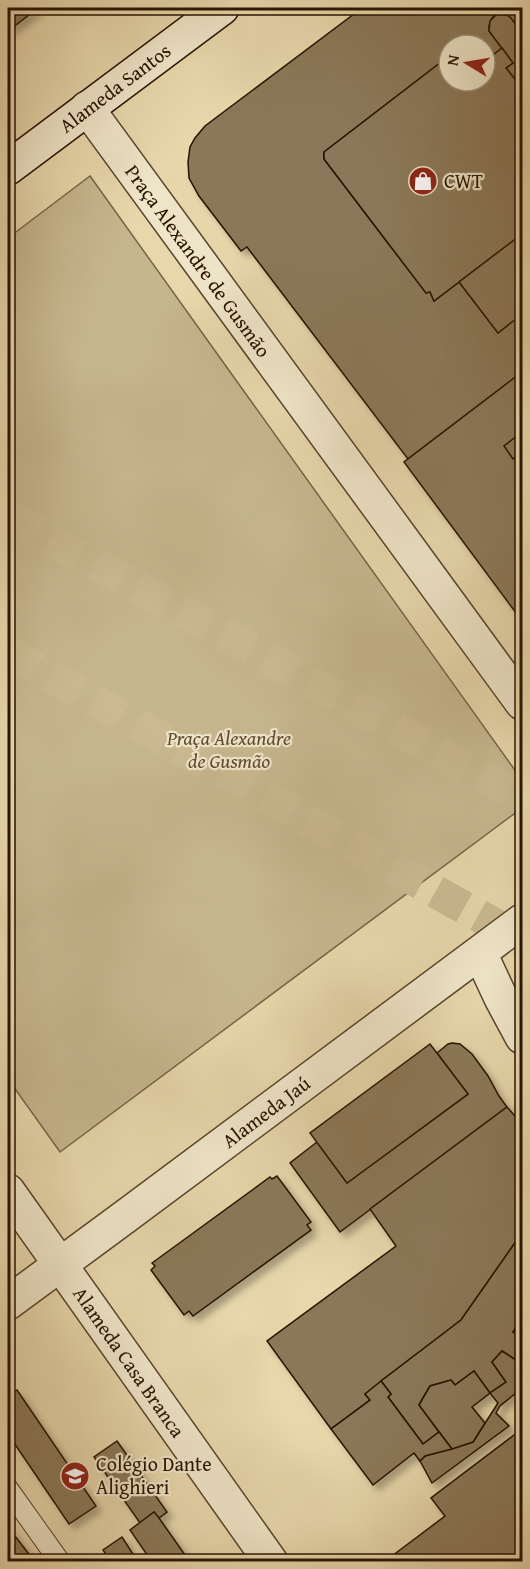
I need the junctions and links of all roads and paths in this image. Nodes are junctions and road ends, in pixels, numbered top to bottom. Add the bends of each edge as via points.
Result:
1 (222, 8) edge
2 (87, 108) junction
3 (8, 168) edge
4 (522, 703) edge
5 (522, 921) edge
6 (480, 953) junction
7 (522, 1037) edge
8 (8, 1191) edge
9 (60, 1265) junction
10 (8, 1303) edge
11 (8, 1489) edge
12 (60, 1562) edge
13 (272, 1562) edge

1 - 2 street, Alameda Santos
2 - 3 street, Alameda Santos
2 - 4 street, Praça Alexandre de Gusmão
5 - 6 street, Alameda Jaú
6 - 7 street
6 - 9 street, Alameda Jaú
8 - 9 street, Alameda Casa Branca
9 - 10 street, Alameda Jaú
9 - 13 street, Alameda Casa Branca
11 - 12 lane

